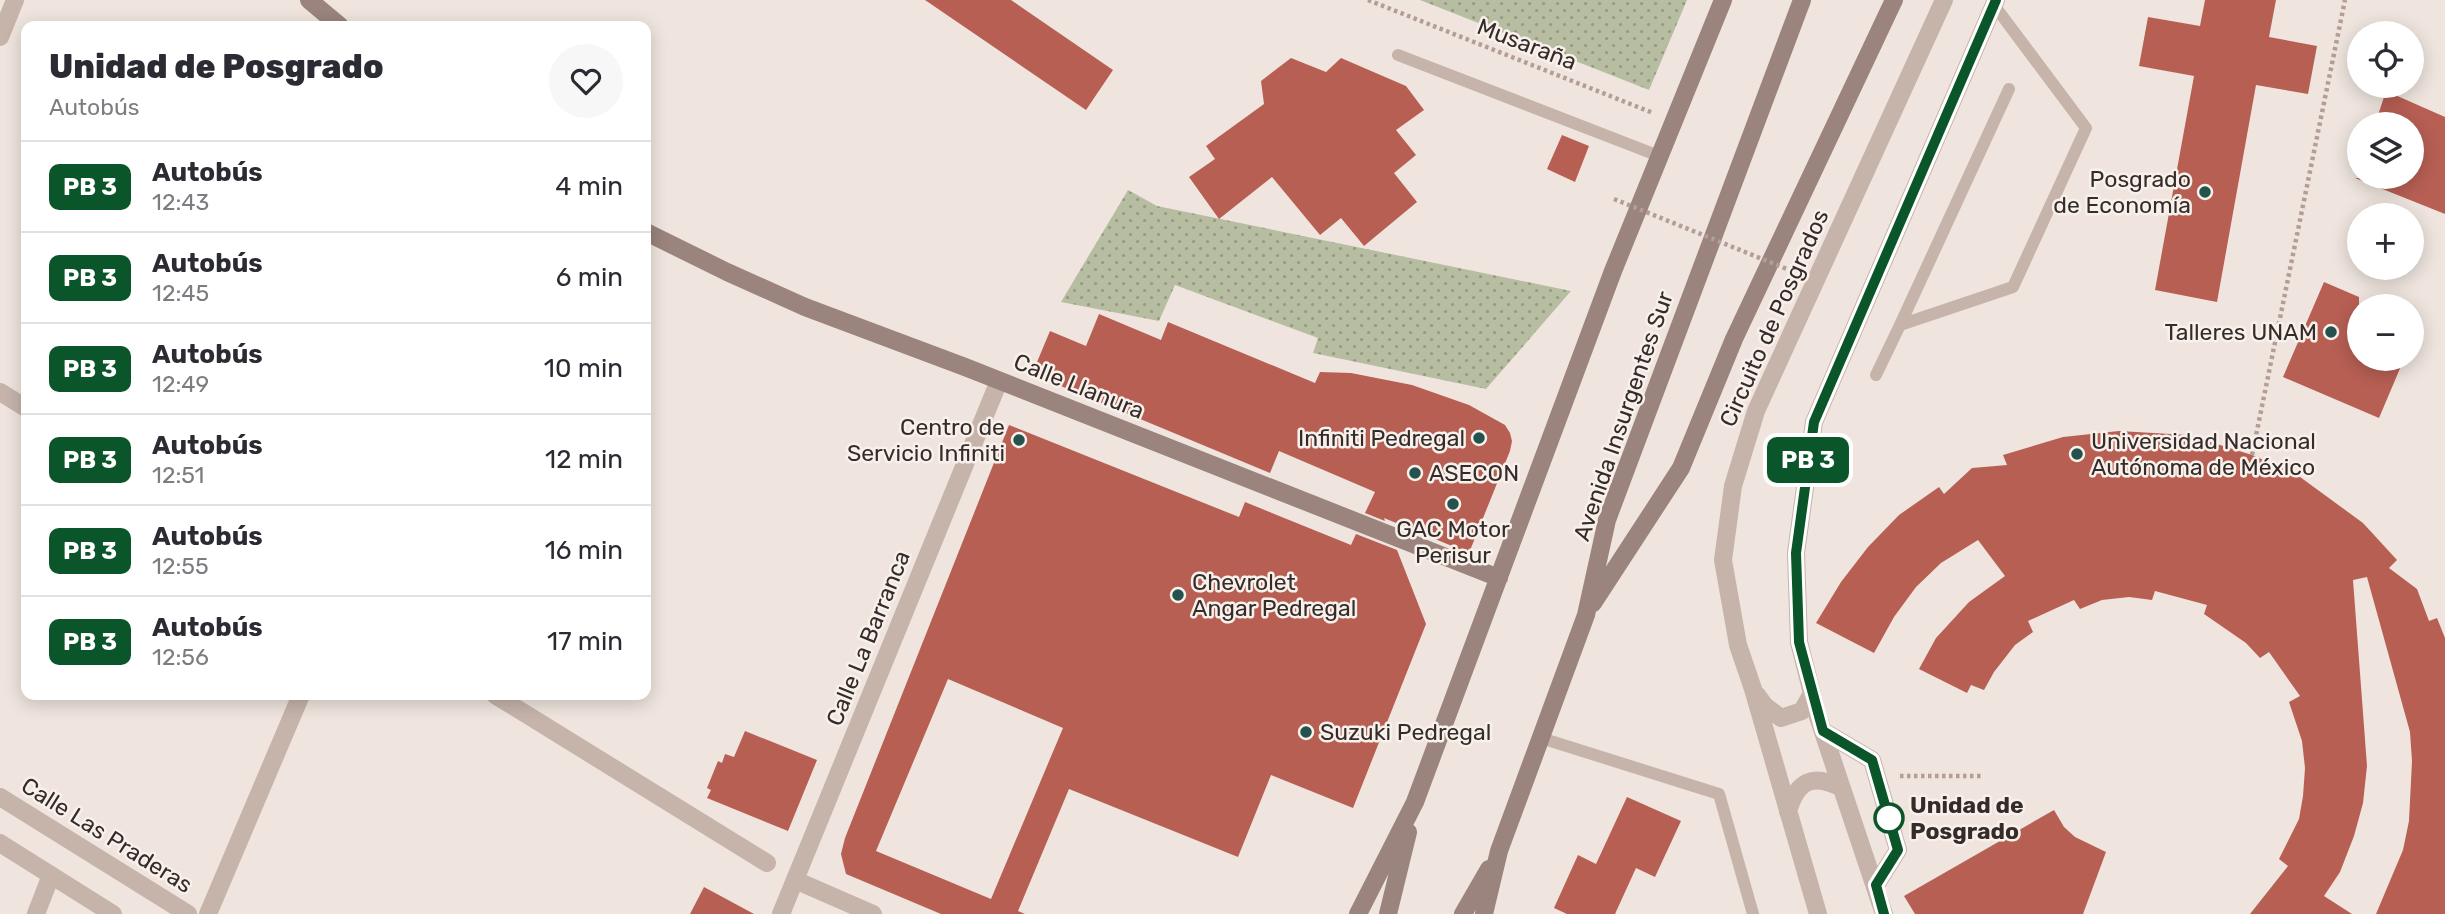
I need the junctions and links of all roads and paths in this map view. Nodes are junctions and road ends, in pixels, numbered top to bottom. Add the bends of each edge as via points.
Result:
1 (15, 0) edge
2 (309, 0) edge
3 (1368, 0) edge
4 (1723, 0) edge
5 (1802, 0) edge
6 (1894, 0) edge
7 (1944, 0) edge
8 (2345, 0) edge
9 (1993, 2) edge
10 (334, 21) edge
11 (0, 37) edge
12 (1398, 55) dead end
13 (2009, 89) dead end
14 (1672, 126) junction
15 (1659, 156) junction
16 (1614, 199) dead end
17 (651, 234) edge
18 (1787, 269) dead end
19 (1900, 325) junction
20 (1876, 375) dead end
21 (999, 381) junction
22 (0, 392) edge
23 (21, 405) edge
24 (2252, 455) dead end
25 (1499, 578) junction
26 (1586, 615) junction
27 (1753, 690) junction
28 (1812, 693) junction
29 (299, 700) edge
30 (503, 700) edge
31 (1823, 731) junction
32 (1541, 738) junction
33 (1877, 776) junction
34 (1983, 776) dead end
35 (1842, 788) junction
36 (0, 797) edge
37 (1415, 802) junction
38 (1788, 812) junction
39 (0, 843) edge
40 (1499, 851) junction
41 (766, 863) dead end
42 (51, 875) junction
43 (795, 880) junction
44 (1876, 885) junction
45 (36, 914) edge
46 (113, 914) edge
47 (188, 914) edge
48 (208, 914) edge
49 (781, 914) edge
50 (873, 914) edge
51 (1358, 914) edge
52 (1388, 914) edge
53 (1463, 914) edge
54 (1483, 914) edge
55 (1753, 914) edge
56 (1818, 914) edge
57 (1884, 914) edge

1 - 11 street
2 - 10 main road
3 - 14 path, Musaraña via 1650,111
4 - 14 main road
5 - 26 main road, Avenida Insurgentes Sur via 1607,520
6 - 26 main road via 1734,339 1681,468
7 - 27 street, Circuito de Posgrados via 1756,411 1732,486 1723,560 1738,645
8 - 24 path
9 - 19 lane via 2086,128 2013,287
9 - 28 street via 1814,422 1796,553 1799,642
12 - 15 lane
13 - 19 lane
14 - 15 main road
15 - 25 main road
16 - 18 path, bridge
17 - 21 main road, Calle Llanura via 805,307
19 - 20 lane
21 - 25 main road, Calle Llanura
21 - 43 street, Calle La Barranca
22 - 23 street
25 - 37 main road
26 - 32 main road, Avenida Insurgentes Sur
27 - 28 street via 1782,718 1802,711
27 - 38 street, Circuito de Posgrados
28 - 31 street
29 - 48 street
30 - 41 street
31 - 33 street via 1872,760
31 - 35 street
32 - 40 main road, Avenida Insurgentes Sur
32 - 55 lane via 1719,794
33 - 34 path
33 - 44 street via 1898,850
35 - 38 street via 1826,780 1807,782 1793,794
35 - 44 street
36 - 47 street, Calle Las Praderas
37 - 51 main road
37 - 52 main road
38 - 56 street, Circuito de Posgrados
39 - 42 street
40 - 53 main road, Avenida Insurgentes Sur
40 - 54 main road, Avenida Insurgentes Sur
42 - 45 street
42 - 46 street
43 - 49 street, Calle La Barranca
43 - 50 street
44 - 57 street

